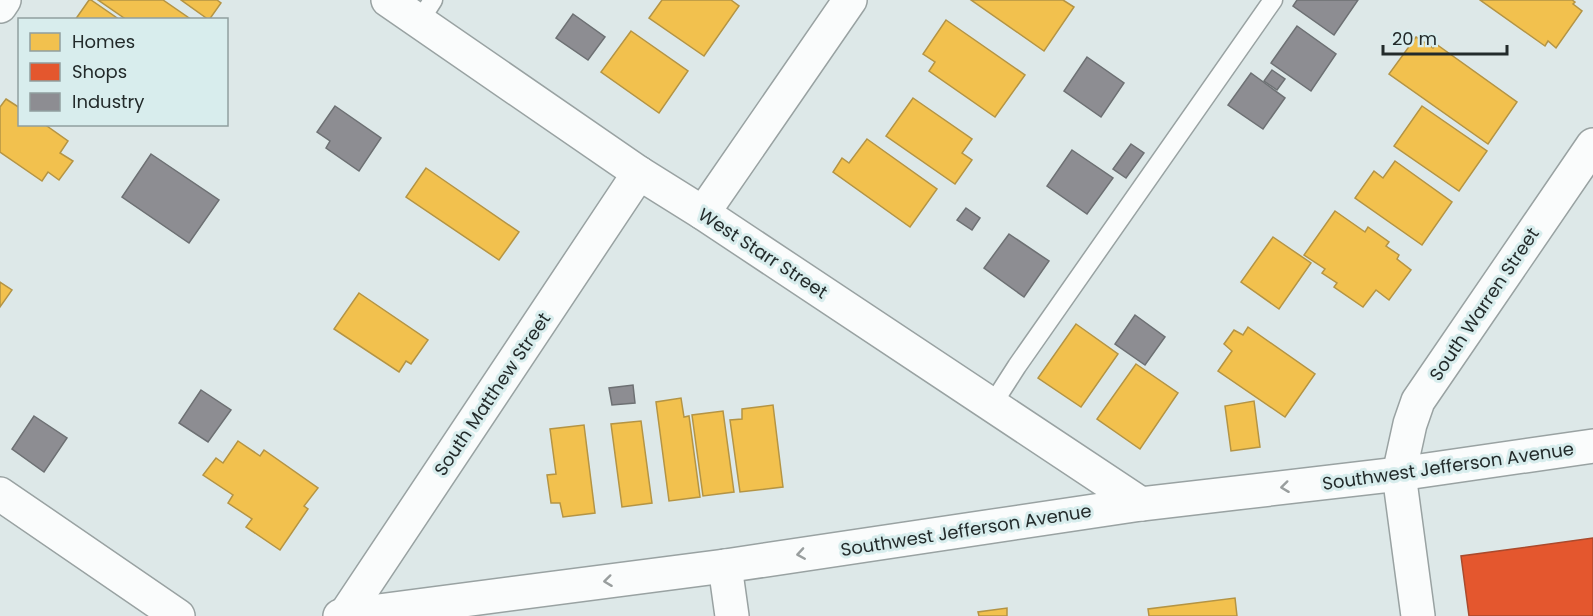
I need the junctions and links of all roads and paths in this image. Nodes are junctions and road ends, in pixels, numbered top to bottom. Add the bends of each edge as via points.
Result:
1 (4, 0) edge
2 (388, 0) edge
3 (850, 0) edge
4 (1273, 0) edge
5 (0, 6) edge
6 (426, 11) edge
7 (1593, 145) edge
8 (639, 172) junction
9 (703, 213) junction
10 (992, 405) junction
11 (1593, 446) edge
12 (1399, 474) junction
13 (0, 494) edge
14 (1141, 504) junction
15 (725, 566) junction
16 (345, 615) edge
17 (178, 616) edge
18 (340, 616) edge
19 (732, 616) edge
20 (1418, 616) edge

1 - 5 street
2 - 6 street, West Starr Street
3 - 9 street
4 - 10 lane
6 - 8 street, West Starr Street
7 - 12 street, South Warren Street via 1418,401
8 - 9 street, West Starr Street
8 - 16 street, South Matthew Street
9 - 10 street, West Starr Street
10 - 14 street, West Starr Street
11 - 12 street, Southwest Jefferson Avenue
12 -> 14 street, Southwest Jefferson Avenue
12 - 20 street
13 - 17 street
14 -> 15 street, Southwest Jefferson Avenue
15 -> 16 street, Southwest Jefferson Avenue
15 - 19 street
16 - 18 street, Southwest Jefferson Avenue

